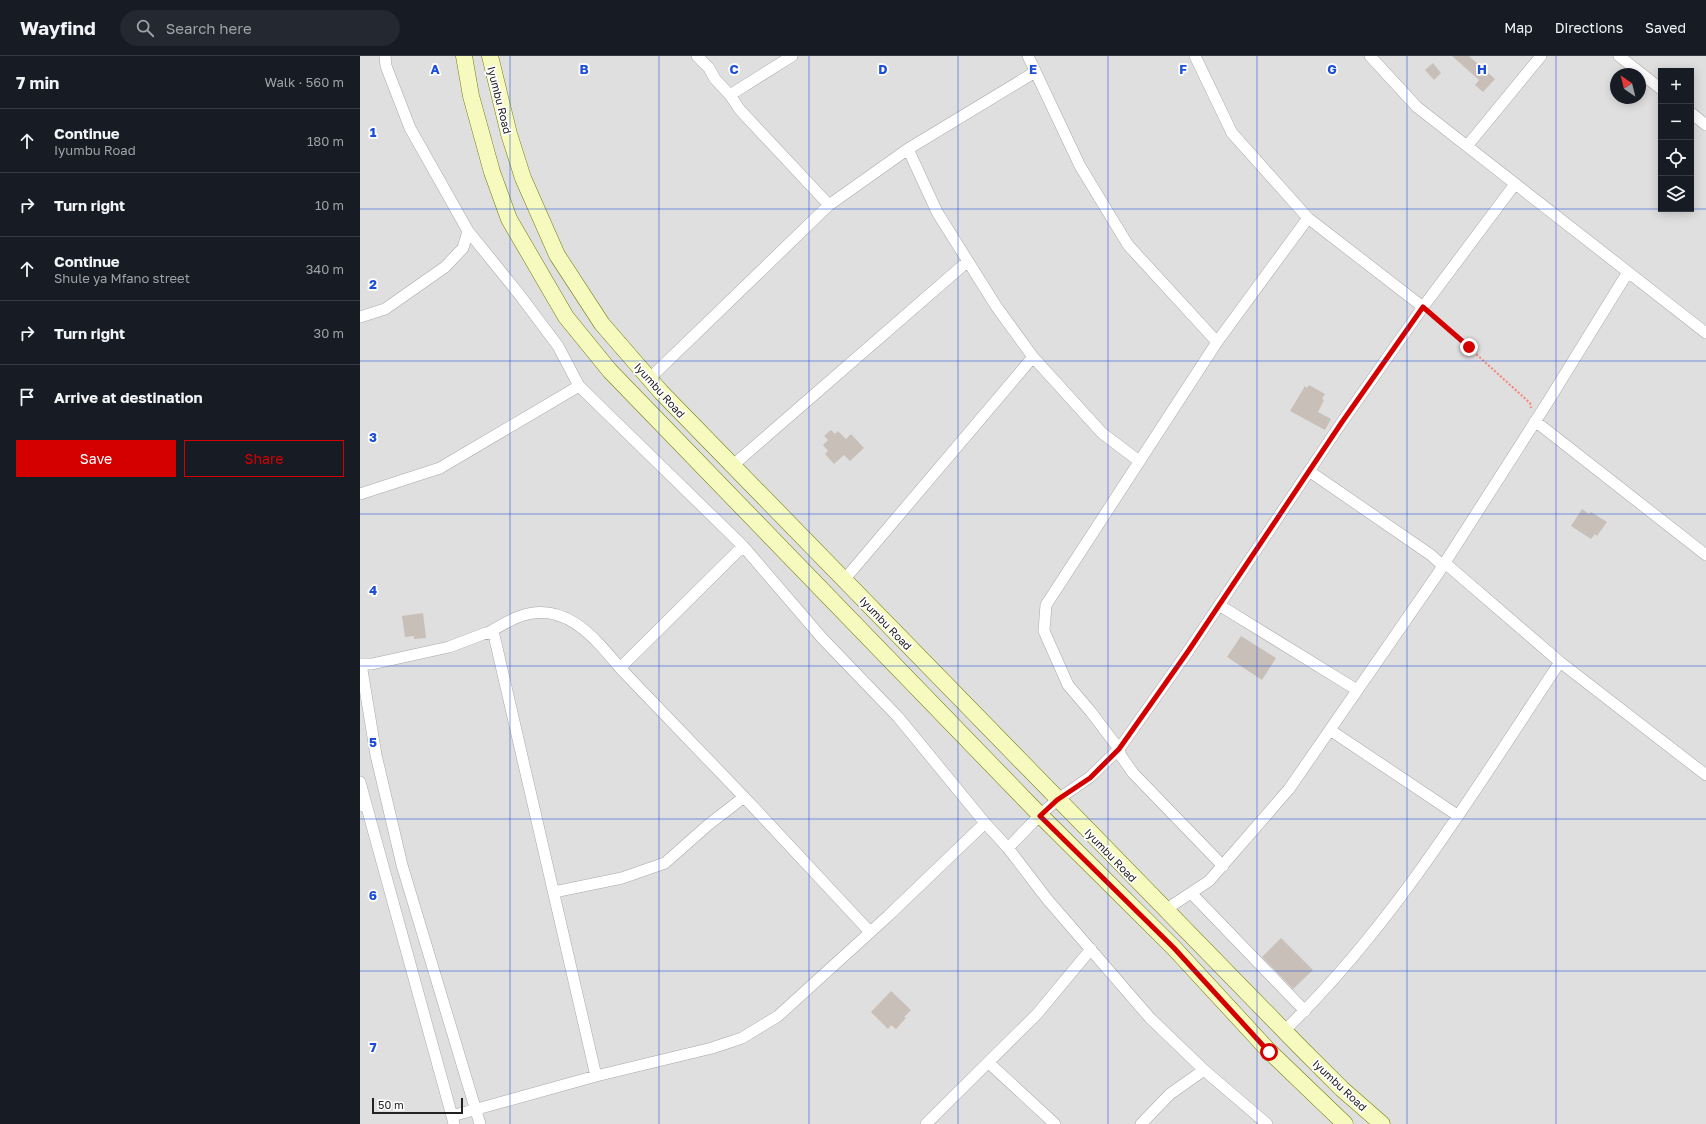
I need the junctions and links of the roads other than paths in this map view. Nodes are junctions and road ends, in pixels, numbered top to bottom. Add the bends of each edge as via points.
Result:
1 (385, 56) edge
2 (464, 56) edge
3 (490, 56) edge
4 (697, 56) edge
5 (792, 56) edge
6 (1028, 56) edge
7 (1195, 56) edge
8 (1370, 56) edge
9 (1541, 56) edge
10 (1619, 56) edge
11 (1035, 72) junction
12 (1658, 87) edge
13 (730, 95) junction
14 (1694, 115) edge
15 (1706, 125) edge
16 (1467, 146) junction
17 (908, 149) junction
18 (1515, 184) junction
19 (829, 205) junction
20 (1308, 218) junction
21 (468, 231) junction
22 (968, 261) junction
23 (1628, 272) junction
24 (1423, 307) junction
25 (360, 317) edge
26 (1706, 334) edge
27 (1217, 342) junction
28 (1033, 357) junction
29 (649, 379) junction
30 (579, 386) junction
31 (1535, 422) junction
32 (1139, 461) junction
33 (732, 466) junction
34 (1309, 471) junction
35 (360, 494) edge
36 (743, 546) junction
37 (1706, 555) edge
38 (1444, 564) junction
39 (844, 580) junction
40 (1219, 605) junction
41 (488, 632) junction
42 (1560, 662) junction
43 (360, 664) edge
44 (620, 668) junction
45 (1357, 690) junction
46 (1330, 730) junction
47 (1119, 749) junction
48 (1706, 775) edge
49 (360, 782) edge
50 (744, 796) junction
51 (1057, 800) junction
52 (363, 805) edge
53 (1457, 815) junction
54 (1040, 816) junction
55 (985, 823) junction
56 (1008, 848) junction
57 (1223, 866) junction
58 (554, 892) junction
59 (1191, 893) junction
60 (1165, 910) junction
61 (870, 932) junction
62 (1091, 949) junction
63 (1305, 1011) junction
64 (1284, 1031) junction
65 (989, 1063) junction
66 (1204, 1070) junction
67 (596, 1076) junction
68 (476, 1110) junction
69 (453, 1120) edge
70 (480, 1124) edge
71 (926, 1124) edge
72 (1055, 1124) edge
73 (1141, 1124) edge
74 (1267, 1124) edge
75 (1345, 1124) edge
76 (1382, 1124) edge

1 - 21 street via 386,66 410,128
2 - 54 main road, Iyumbu Road via 471,96 492,172 509,219 566,317 616,377
3 - 29 main road, Iyumbu Road via 509,134 523,178 557,256 602,324
4 - 13 street
5 - 13 street
6 - 11 street
7 - 20 street via 1232,133
8 - 16 street via 1417,107
9 - 16 street
10 - 12 street
11 - 17 street
11 - 27 street via 1080,166 1128,245
13 - 19 street via 740,110
14 - 15 street
16 - 18 street
17 - 19 street
17 - 22 street via 937,212
18 - 23 street
18 - 24 street
19 - 29 street
20 - 24 street
20 - 27 street
21 - 25 street via 463,248 445,267 386,309
21 - 30 street via 558,346
22 - 28 street via 996,306
22 - 33 street
23 - 26 street
23 - 31 street
24 - 34 street
27 - 32 street
28 - 32 street via 1102,433
28 - 39 street
29 - 33 main road, Iyumbu Road
30 - 35 street via 440,468
30 - 36 street
31 - 37 street
31 - 38 street
32 - 47 street via 1046,605 1044,631 1068,685
33 - 39 main road, Iyumbu Road
34 - 38 street
34 - 40 street
36 - 44 street
36 - 55 street via 822,638 898,717
38 - 42 street
38 - 45 street
39 - 51 main road, Iyumbu Road
40 - 45 street
40 - 47 street
41 - 43 street via 449,647 372,664
41 - 44 street via 518,617 546,612 573,622 593,636
41 - 58 street via 494,636
42 - 48 street
42 - 53 street
43 - 68 street via 376,755 402,865
44 - 50 street
45 - 46 street
46 - 53 street
46 - 57 street via 1289,789
47 - 51 street via 1090,778
47 - 57 street via 1133,773
49 - 52 street
50 - 58 street via 665,863 622,878
50 - 61 street
51 - 54 street
51 - 60 main road, Iyumbu Road
52 - 69 street
53 - 63 street via 1414,879 1340,972
54 - 56 street
54 - 75 main road, Iyumbu Road via 1174,948 1269,1052
55 - 56 street
55 - 61 street
56 - 62 street via 1046,899
57 - 59 street via 1209,881
58 - 67 street
59 - 60 street
59 - 63 street
60 - 64 main road, Iyumbu Road
61 - 67 street via 778,1016 742,1038 712,1048
62 - 65 street via 1037,1014
62 - 66 street via 1150,1018
63 - 64 street
64 - 76 main road, Iyumbu Road via 1342,1089
65 - 71 street
65 - 72 street
66 - 73 street via 1170,1094
66 - 74 street
67 - 68 street
68 - 69 street
68 - 70 street

